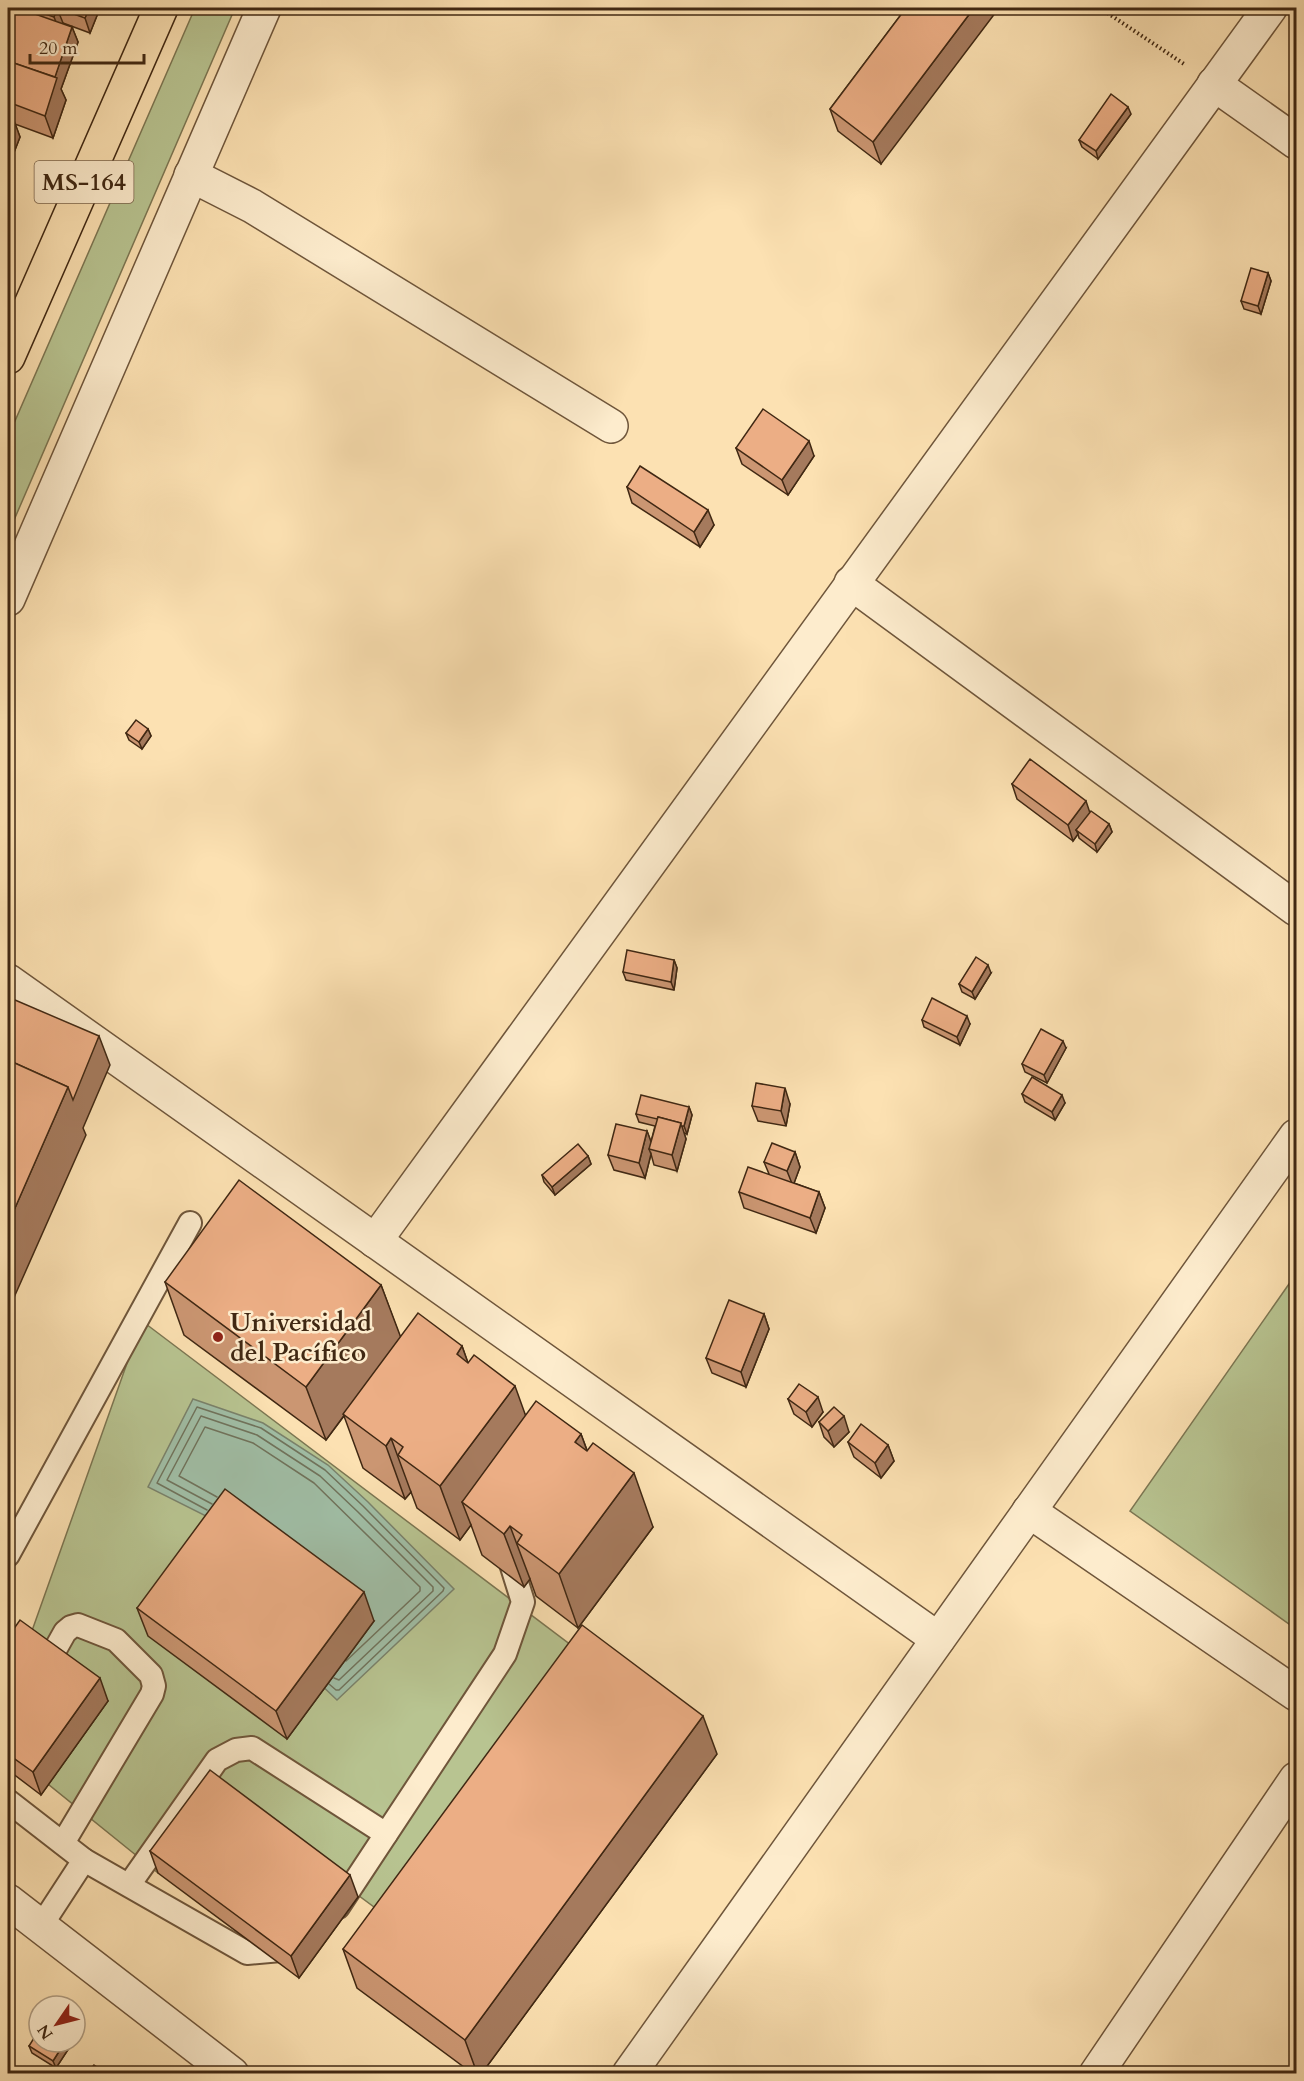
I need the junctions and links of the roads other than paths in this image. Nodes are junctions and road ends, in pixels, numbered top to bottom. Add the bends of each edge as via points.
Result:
1 (161, 8) edge
2 (264, 8) edge
3 (1270, 8) edge
4 (1215, 84) junction
5 (1296, 142) edge
6 (191, 175) junction
7 (8, 357) edge
8 (611, 426) dead end
9 (851, 583) junction
10 (8, 599) edge
11 (1296, 909) edge
12 (8, 981) edge
13 (1296, 1136) edge
14 (190, 1223) dead end
15 (375, 1241) junction
16 (1029, 1511) junction
17 (500, 1529) edge
18 (8, 1555) edge
19 (938, 1639) junction
20 (30, 1694) edge
21 (1296, 1694) edge
22 (1296, 1779) edge
23 (8, 1801) edge
24 (386, 1834) junction
25 (63, 1843) junction
26 (84, 1860) junction
27 (129, 1885) junction
28 (8, 1901) edge
29 (41, 1926) junction
30 (232, 2073) edge
31 (629, 2073) edge
32 (1096, 2073) edge

1 - 7 main road, MS-164
2 - 6 street
3 - 4 street
4 - 5 street
4 - 9 street
6 - 8 street via 252,206
6 - 10 street
9 - 11 street
9 - 15 street
12 - 15 street
13 - 16 street
14 - 18 lane
15 - 19 street
16 - 19 street
16 - 21 street
17 - 24 lane via 523,1602 505,1654
19 - 31 street
20 - 25 lane via 65,1632 78,1625 116,1640 151,1674 154,1686
22 - 32 street
23 - 25 lane
24 - 27 lane via 318,1930 290,1950 247,1953
24 - 27 lane via 252,1748 236,1750 217,1760
25 - 26 lane
26 - 27 lane
26 - 29 lane
28 - 29 street
29 - 30 street

